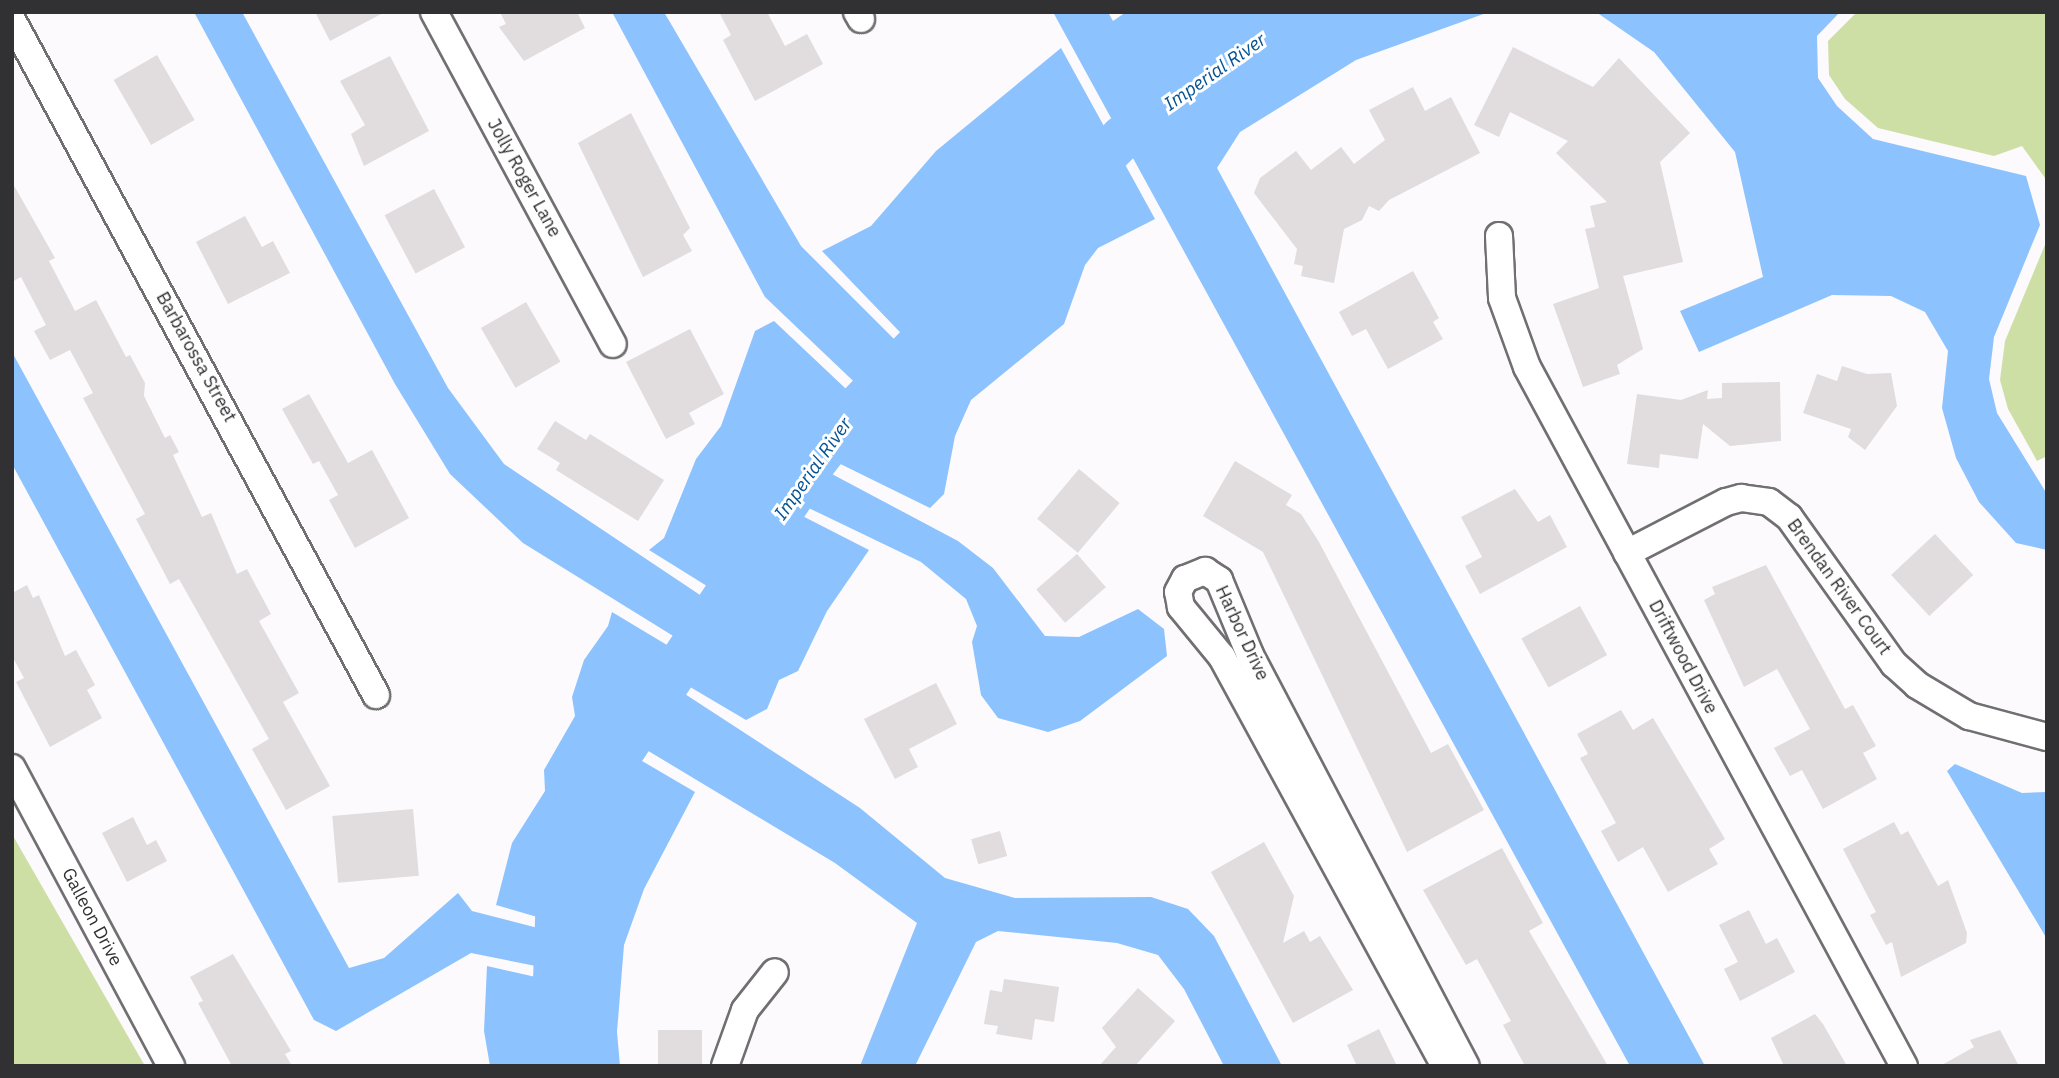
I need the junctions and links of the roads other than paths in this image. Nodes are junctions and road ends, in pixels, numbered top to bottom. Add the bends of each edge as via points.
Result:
1 (433, 12) edge
2 (12, 20) edge
3 (1499, 236) dead end
4 (613, 344) dead end
5 (1627, 554) junction
6 (376, 695) dead end
7 (2047, 737) edge
8 (12, 768) edge
9 (775, 972) dead end
10 (171, 1066) edge
11 (726, 1066) edge
12 (1446, 1066) edge
13 (1466, 1066) edge
14 (1905, 1066) edge

1 - 4 street, Jolly Roger Lane
2 - 6 street, Barbarossa Street
3 - 5 street, Driftwood Drive via 1502,298 1514,337
5 - 7 street, Brendan River Court via 1726,502 1741,498 1769,502 1789,517 1894,664 1917,685 1969,716
5 - 14 street, Driftwood Drive
8 - 10 street, Galleon Drive
9 - 11 street via 745,1010
12 - 13 street, Harbor Drive via 1222,657 1181,607 1178,592 1185,579 1205,571 1219,580 1250,655

